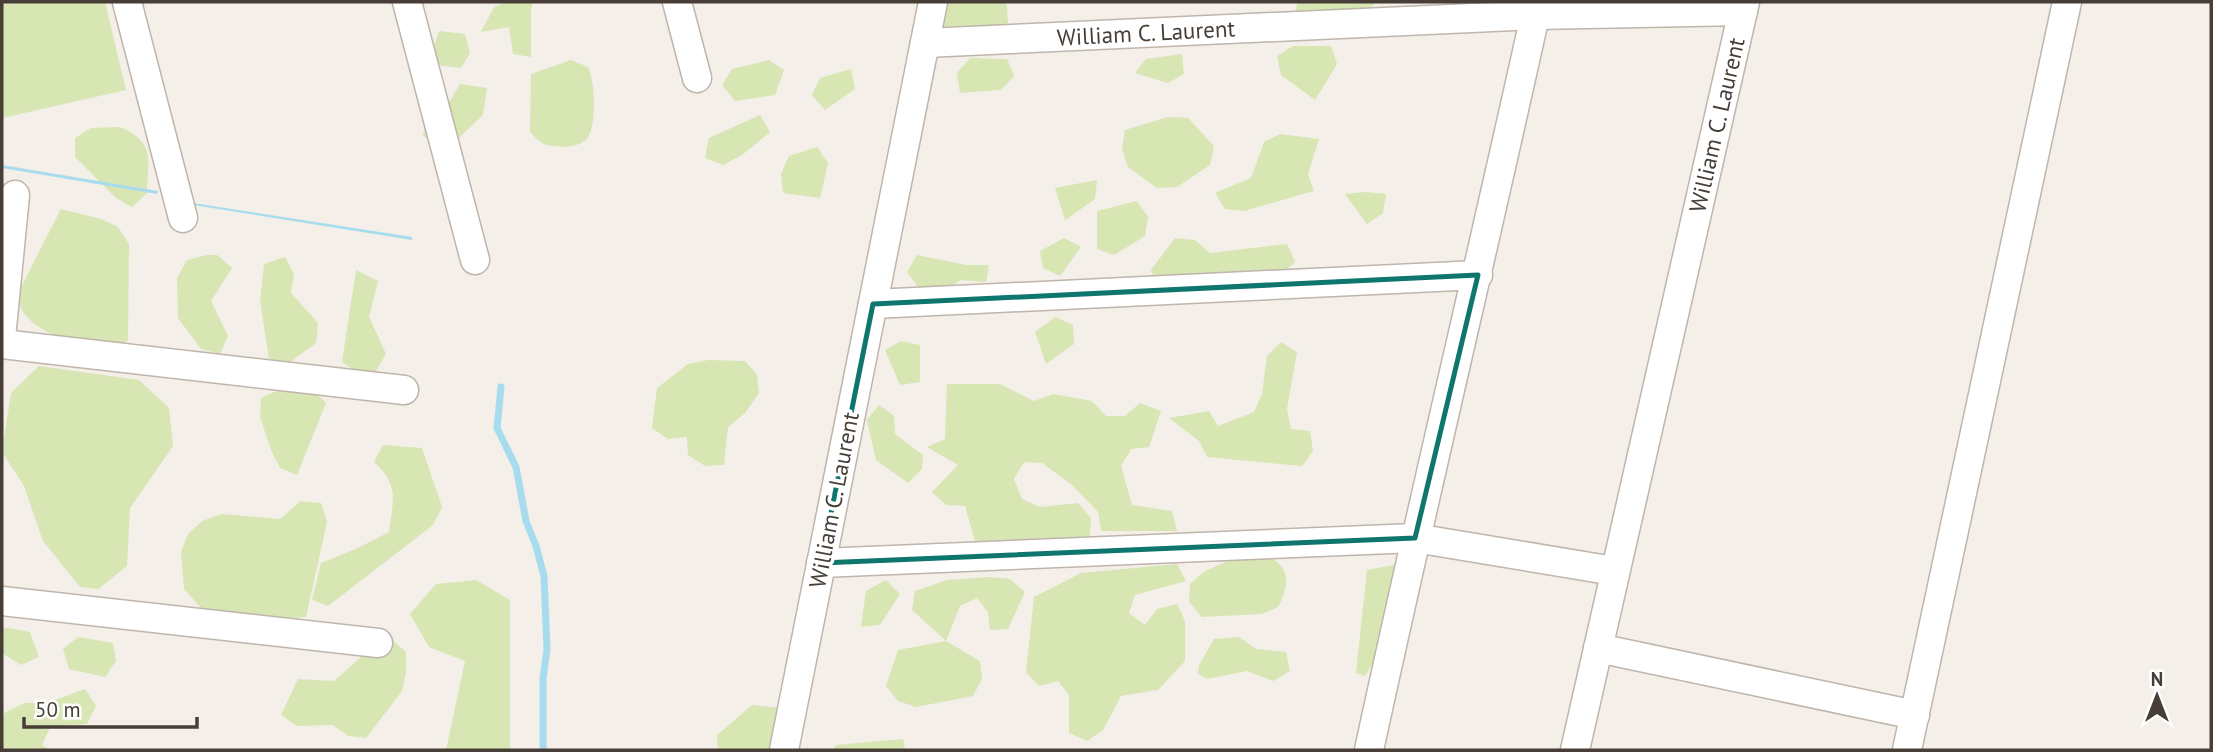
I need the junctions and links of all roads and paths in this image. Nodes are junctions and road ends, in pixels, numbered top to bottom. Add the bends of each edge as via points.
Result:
1 (127, 2) edge
2 (407, 2) edge
3 (677, 2) edge
4 (933, 2) edge
5 (2067, 2) edge
6 (1744, 6) edge
7 (1536, 8) edge
8 (925, 43) junction
9 (697, 78) dead end
10 (15, 195) dead end
11 (183, 218) dead end
12 (475, 260) dead end
13 (1478, 275) junction
14 (873, 304) junction
15 (2, 328) edge
16 (2, 344) edge
17 (404, 390) dead end
18 (1415, 538) junction
19 (821, 563) junction
20 (1614, 571) junction
21 (2, 601) edge
22 (378, 643) dead end
23 (1598, 648) junction
24 (1915, 715) junction
25 (785, 750) edge
26 (1369, 750) edge
27 (1575, 750) edge
28 (1907, 750) edge

1 - 11 street
2 - 12 street
3 - 9 street
4 - 8 street, William C. Laurent
5 - 24 street
6 - 7 street, William C. Laurent
6 - 20 street, William C. Laurent
7 - 8 street, William C. Laurent
7 - 13 street
8 - 14 street, William C. Laurent
10 - 15 street
13 - 14 street
13 - 18 street
14 - 19 street, William C. Laurent
16 - 17 street
18 - 19 street
18 - 20 street
18 - 26 street
19 - 25 street, William C. Laurent
20 - 23 street, William C. Laurent
21 - 22 street
23 - 24 street
23 - 27 street, William C. Laurent
24 - 28 street

